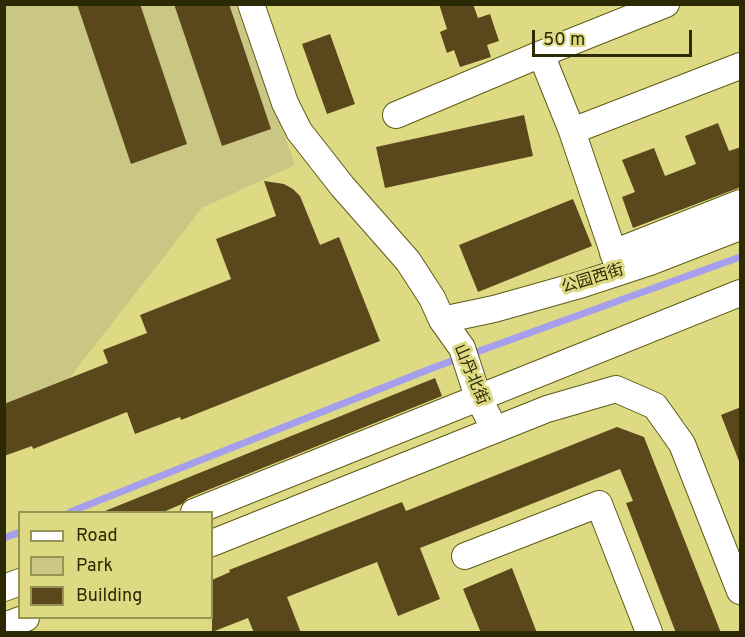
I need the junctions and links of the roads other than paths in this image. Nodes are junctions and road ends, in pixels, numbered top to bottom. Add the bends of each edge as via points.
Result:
1 (251, 4) edge
2 (666, 4) edge
3 (540, 54) junction
4 (741, 66) edge
5 (396, 115) dead end
6 (573, 131) junction
7 (741, 203) edge
8 (741, 227) edge
9 (617, 263) junction
10 (741, 293) edge
11 (442, 320) junction
12 (476, 391) junction
13 (495, 430) junction
14 (199, 511) edge
15 (213, 543) edge
16 (465, 556) dead end
17 (741, 591) edge
18 (23, 619) edge
19 (4, 626) edge
20 (649, 633) edge

1 - 11 street, 山丹北街 via 285,103 299,131 408,261
2 - 3 street
3 - 5 street
3 - 6 street
4 - 6 street
6 - 9 street
7 - 9 street
8 - 9 street, 公园西街
9 - 11 street, 公园西街 via 494,309
10 - 12 street
11 - 12 street, 山丹北街 via 462,348
12 - 13 street, 山丹北街
12 - 14 street
13 - 15 street
13 - 17 street via 547,409 616,389 655,406 682,444
16 - 20 street via 599,504
18 - 19 street

